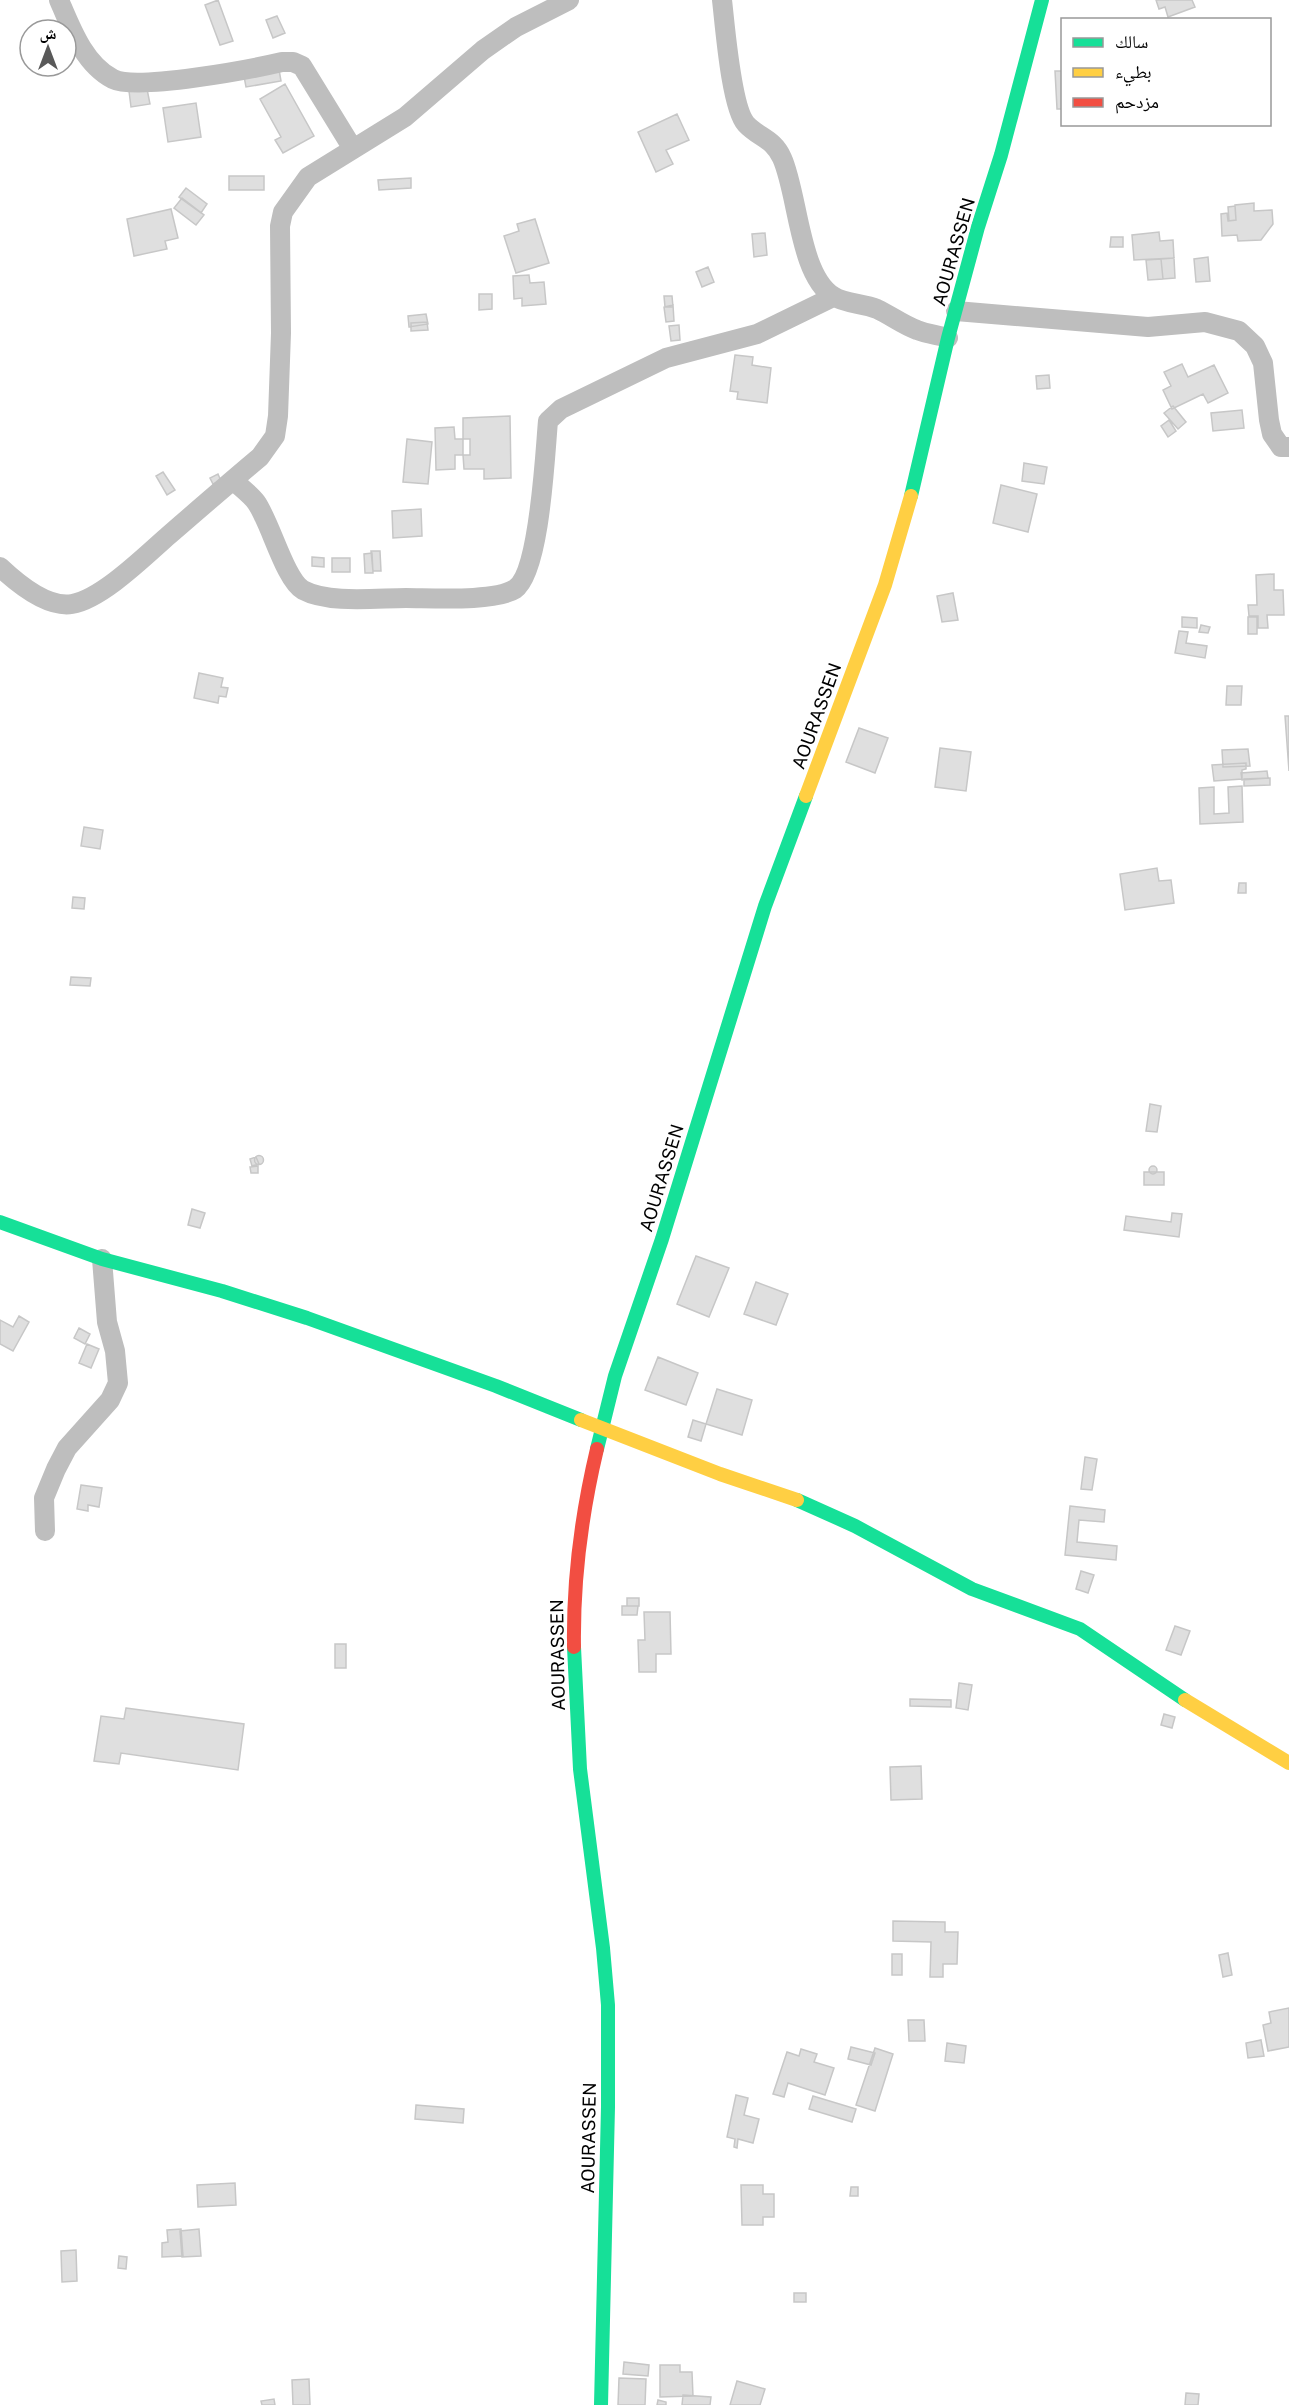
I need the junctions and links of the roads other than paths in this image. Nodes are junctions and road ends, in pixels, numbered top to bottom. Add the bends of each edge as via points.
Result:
1 (59, 0) edge
2 (569, 0) edge
3 (722, 0) edge
4 (1042, 0) edge
5 (353, 149) junction
6 (833, 297) junction
7 (956, 311) junction
8 (948, 338) junction
9 (1289, 447) edge
10 (233, 480) junction
11 (0, 567) edge
12 (0, 1222) edge
13 (102, 1259) junction
14 (601, 1427) junction
15 (45, 1531) dead end
16 (1289, 1763) edge
17 (601, 2405) edge

1 - 5 street via 81,47 114,79 141,83 282,62 302,66
2 - 5 street via 516,27 405,117
3 - 6 street via 729,66 740,114 781,154 811,266 819,283
4 - 7 street, AOURASSEN
5 - 10 street via 308,177 283,212 275,436 260,457
6 - 8 street via 874,308 916,330
6 - 10 street via 757,334 666,358 561,409 548,421 540,516 525,578 504,594 452,599 325,597 301,589 289,574 256,502
7 - 8 street, AOURASSEN
7 - 9 street via 1148,327 1205,322 1239,331 1255,346 1263,363 1272,434 1281,447
8 - 14 street, AOURASSEN via 905,521 885,585 765,906
10 - 11 street via 114,582 74,604 47,599 17,583
12 - 13 street
13 - 14 street via 307,1318
13 - 15 street via 107,1322 118,1383 110,1400 67,1448 56,1469 44,1498
14 - 16 street via 720,1474 786,1495 855,1526 972,1589 1080,1629
14 - 17 street, AOURASSEN via 575,1587 574,1636 580,1768 608,2005

